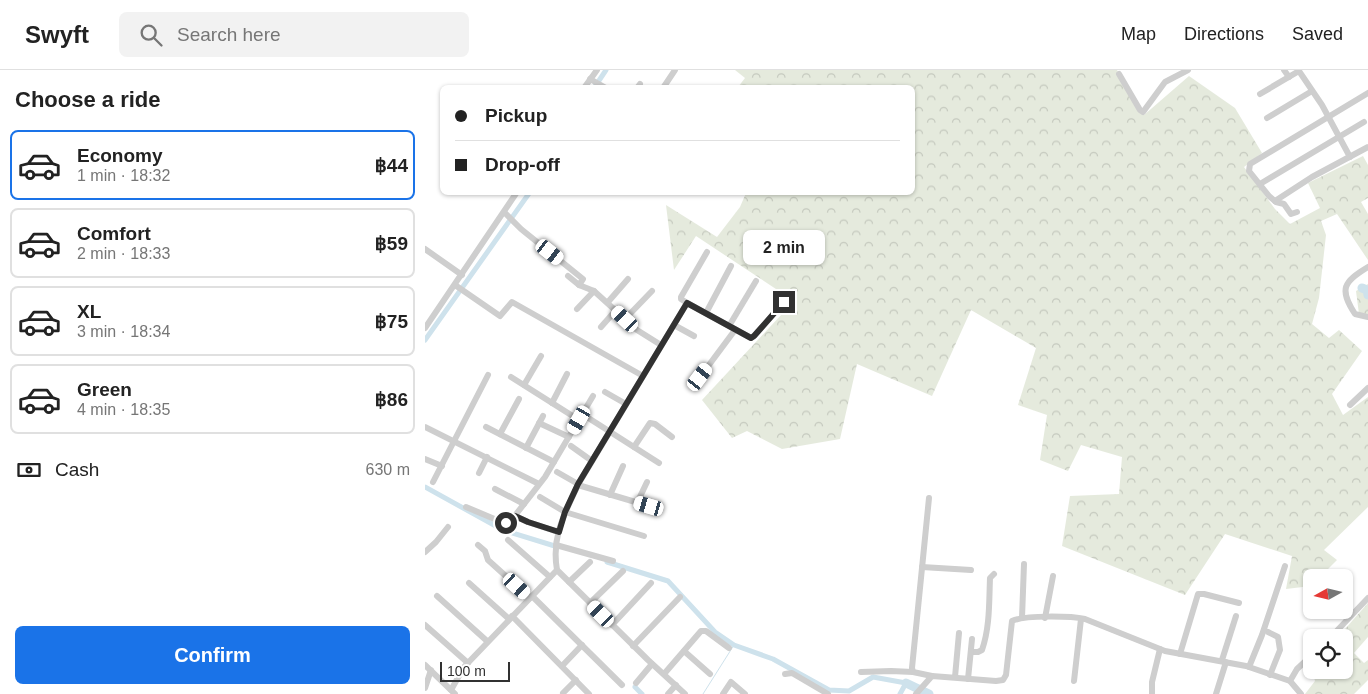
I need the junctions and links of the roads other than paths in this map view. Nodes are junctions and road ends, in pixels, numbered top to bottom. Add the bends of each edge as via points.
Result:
1 (597, 70) edge
2 (675, 70) edge
3 (1188, 70) edge
4 (1284, 70) edge
5 (1119, 74) dead end
6 (1289, 77) junction
7 (592, 80) junction
8 (587, 85) edge
9 (601, 85) edge
10 (665, 85) edge
11 (1312, 91) junction
12 (1368, 93) edge
13 (1260, 94) dead end
14 (1327, 112) junction
15 (1267, 118) dead end
16 (1365, 122) dead end
17 (1340, 137) junction
18 (1368, 147) edge
19 (1350, 157) junction
20 (1260, 184) junction
21 (516, 195) edge
22 (1275, 201) junction
23 (1297, 212) dead end
24 (508, 217) junction
25 (425, 249) edge
26 (707, 252) dead end
27 (731, 266) dead end
28 (1368, 267) edge
29 (462, 275) junction
30 (568, 276) dead end
31 (628, 279) dead end
32 (756, 280) dead end
33 (579, 285) junction
34 (460, 288) junction
35 (594, 291) junction
36 (652, 291) dead end
37 (607, 302) junction
38 (784, 302) dead end
39 (685, 306) junction
40 (577, 310) dead end
41 (616, 310) junction
42 (706, 313) junction
43 (1368, 317) edge
44 (625, 319) junction
45 (601, 326) dead end
46 (673, 326) junction
47 (425, 328) edge
48 (732, 328) junction
49 (694, 336) dead end
50 (661, 346) junction
51 (541, 356) dead end
52 (567, 374) dead end
53 (488, 375) dead end
54 (643, 376) junction
55 (511, 377) dead end
56 (700, 377) dead end
57 (524, 385) junction
58 (1368, 388) edge
59 (605, 392) dead end
60 (593, 396) dead end
61 (519, 400) dead end
62 (552, 403) junction
63 (625, 404) junction
64 (1350, 405) dead end
65 (543, 416) dead end
66 (590, 419) dead end
67 (579, 420) junction
68 (539, 423) junction
69 (425, 426) edge
70 (486, 427) dead end
71 (610, 431) junction
72 (499, 434) junction
73 (569, 437) junction
74 (672, 437) dead end
75 (455, 441) junction
76 (571, 446) dead end
77 (634, 447) junction
78 (526, 448) junction
79 (487, 457) junction
80 (425, 459) edge
81 (592, 461) junction
82 (554, 462) junction
83 (659, 463) dead end
84 (441, 466) junction
85 (623, 466) dead end
86 (557, 472) dead end
87 (479, 473) dead end
88 (433, 482) dead end
89 (647, 482) dead end
90 (539, 484) junction
91 (578, 484) junction
92 (495, 490) dead end
93 (610, 495) junction
94 (540, 497) dead end
95 (929, 498) dead end
96 (637, 503) junction
97 (524, 504) junction
98 (649, 506) dead end
99 (466, 507) dead end
100 (565, 512) junction
101 (515, 516) junction
102 (448, 527) dead end
103 (559, 532) junction
104 (644, 536) dead end
105 (508, 540) dead end
106 (478, 545) dead end
107 (555, 546) junction
108 (425, 552) edge
109 (613, 561) dead end
110 (590, 562) dead end
111 (1024, 564) dead end
112 (1285, 566) dead end
113 (922, 567) junction
114 (557, 570) junction
115 (971, 570) dead end
116 (623, 571) dead end
117 (994, 574) dead end
118 (1053, 576) dead end
119 (550, 577) junction
120 (569, 582) junction
121 (469, 583) dead end
122 (651, 583) dead end
123 (437, 596) dead end
124 (531, 597) junction
125 (680, 597) dead end
126 (1368, 598) edge
127 (590, 603) junction
128 (1239, 603) dead end
129 (1236, 616) dead end
130 (510, 618) junction
131 (1023, 618) junction
132 (1045, 618) junction
133 (1081, 619) junction
134 (425, 625) edge
135 (612, 625) junction
136 (1339, 629) edge
137 (1268, 632) dead end
138 (959, 633) dead end
139 (972, 639) dead end
140 (487, 641) junction
141 (582, 645) junction
142 (633, 646) junction
143 (729, 648) dead end
144 (1163, 650) junction
145 (684, 651) junction
146 (971, 652) junction
147 (1180, 654) junction
148 (1224, 661) junction
149 (468, 662) junction
150 (1303, 663) edge
151 (652, 664) junction
152 (425, 665) edge
153 (561, 666) junction
154 (1249, 667) junction
155 (431, 670) junction
156 (861, 672) dead end
157 (913, 672) junction
158 (664, 674) junction
159 (710, 674) dead end
160 (785, 674) dead end
161 (1270, 675) junction
162 (955, 677) junction
163 (930, 679) junction
164 (968, 679) junction
165 (576, 680) junction
166 (1075, 681) dead end
167 (1290, 681) junction
168 (636, 684) dead end
169 (622, 685) dead end
170 (676, 685) junction
171 (425, 688) edge
172 (453, 692) edge
173 (563, 693) edge
174 (917, 693) edge
175 (589, 694) edge
176 (668, 694) edge
177 (685, 694) edge
178 (723, 694) edge
179 (745, 694) edge
180 (828, 694) edge
181 (1152, 694) edge
182 (1216, 694) edge
183 (1301, 694) edge

1 - 7 street
2 - 10 street
3 - 5 street via 1165,82 1141,112
4 - 6 street
6 - 11 street via 1299,71
6 - 13 street
7 - 8 street
7 - 9 street
11 - 14 street
11 - 15 street
12 - 14 street
14 - 17 street
14 - 20 street via 1250,164 1249,171
16 - 17 street
17 - 19 street
17 - 20 street
18 - 19 street
19 - 22 street via 1312,176
20 - 22 street
21 - 24 street
22 - 23 street via 1284,204 1291,214
24 - 29 street
24 - 33 street via 583,279
25 - 29 street
26 - 39 street via 681,297
27 - 42 street
28 - 43 street via 1349,280 1345,293 1355,314
29 - 34 street
30 - 33 street
31 - 37 street
32 - 48 street
33 - 35 street
34 - 47 street
34 - 54 street via 500,316 512,302
35 - 37 street
35 - 40 street
36 - 44 street
37 - 41 street
38 - 48 street via 753,338
39 - 42 street
39 - 46 street
41 - 44 street
41 - 45 street
42 - 48 street
44 - 50 street
46 - 49 street
46 - 50 street
48 - 56 street
50 - 54 street
51 - 57 street
52 - 62 street
53 - 75 street
54 - 63 street
55 - 57 street
57 - 62 street
58 - 64 street
59 - 63 street
60 - 67 street
61 - 72 street
62 - 67 street
63 - 71 street
65 - 68 street
66 - 71 street
67 - 73 street
68 - 73 street
68 - 78 street
69 - 75 street
70 - 72 street
71 - 77 street
71 - 81 street
72 - 78 street
73 - 82 street
74 - 77 street via 650,423
75 - 79 street
75 - 84 street
76 - 81 street
77 - 83 street
78 - 82 street
79 - 87 street
79 - 90 street
80 - 84 street
81 - 91 street
82 - 90 street
84 - 88 street
85 - 93 street
86 - 91 street
89 - 96 street
90 - 97 street
91 - 93 street
91 - 100 street
92 - 97 street
93 - 96 street
94 - 100 street
95 - 113 street
96 - 98 street
97 - 101 street
99 - 101 street via 506,523
100 - 103 street
100 - 104 street
101 - 103 street
102 - 108 street
103 - 107 street
105 - 119 street
106 - 124 street via 485,551 487,560
107 - 109 street
107 - 114 street
110 - 120 street
111 - 131 street
112 - 154 street
113 - 115 street
113 - 157 street
114 - 119 street
114 - 120 street
116 - 127 street
117 - 146 street via 990,578 985,641 982,650
118 - 132 street
119 - 124 street
120 - 127 street
121 - 130 street
122 - 135 street
123 - 140 street
124 - 130 street
124 - 141 street
125 - 142 street
126 - 136 street
127 - 135 street
128 - 147 street via 1199,593
129 - 148 street
130 - 140 street
130 - 153 street
131 - 132 street
131 - 164 street via 1011,624 1007,675 1003,680
132 - 133 street
133 - 144 street
133 - 166 street
134 - 149 street
135 - 142 street
137 - 161 street via 1278,637 1280,648
138 - 162 street
139 - 146 street
140 - 149 street
141 - 153 street
141 - 169 street
142 - 151 street
143 - 145 street via 703,631
144 - 147 street
144 - 181 street via 1152,682
145 - 158 street
145 - 159 street
146 - 164 street
147 - 148 street
148 - 154 street
148 - 182 street
149 - 172 street
150 - 167 street
151 - 158 street
151 - 168 street
152 - 155 street
153 - 165 street
154 - 161 street
155 - 171 street
155 - 172 street
156 - 157 street
157 - 163 street
158 - 170 street
160 - 180 street via 792,674
161 - 167 street
162 - 163 street
162 - 164 street
163 - 174 street
165 - 173 street
165 - 175 street
167 - 183 street
170 - 176 street
170 - 177 street
178 - 179 street via 731,682

